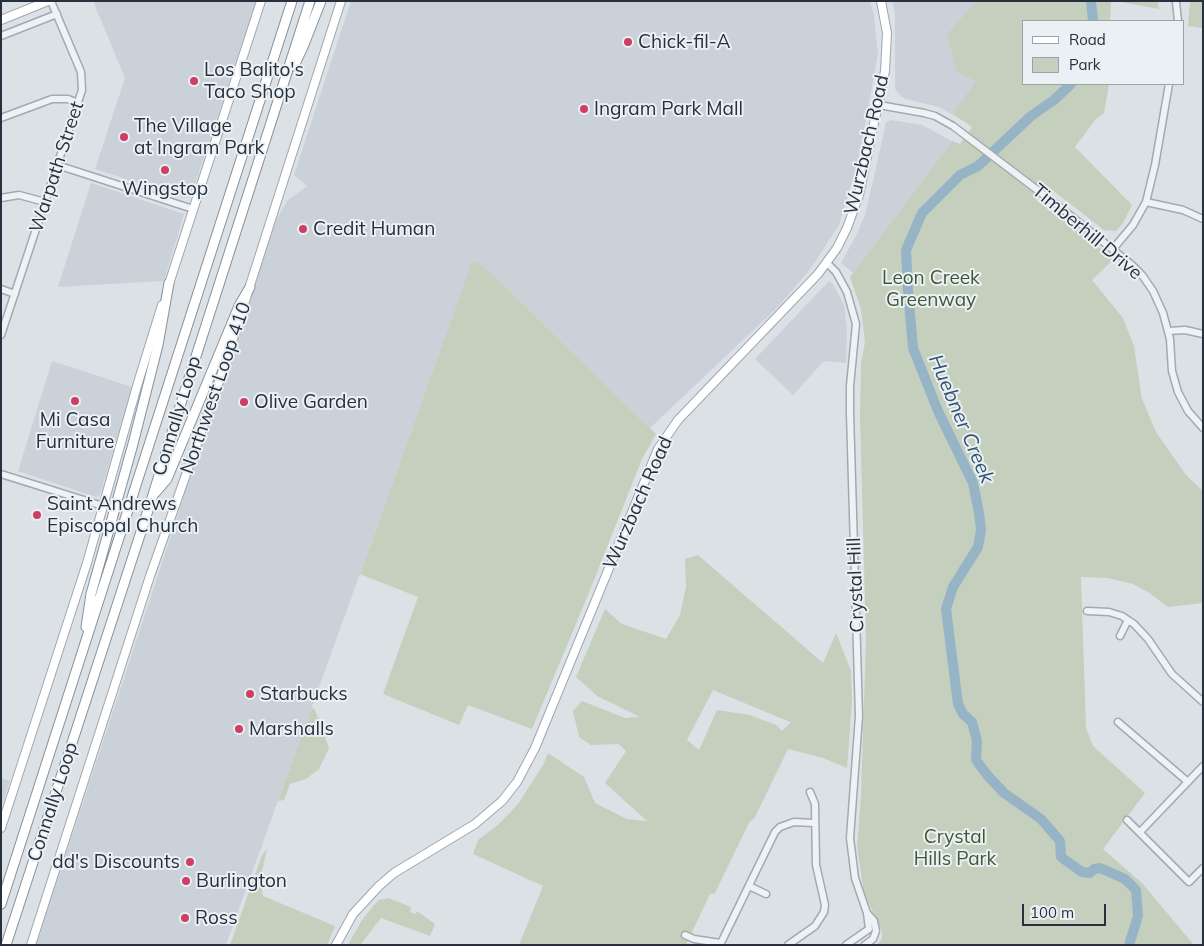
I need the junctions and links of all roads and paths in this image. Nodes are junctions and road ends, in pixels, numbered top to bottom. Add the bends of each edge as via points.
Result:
1 (49, 1) edge
2 (261, 1) edge
3 (292, 1) edge
4 (310, 1) edge
5 (321, 1) edge
6 (342, 1) edge
7 (881, 1) edge
8 (1176, 2) edge
9 (57, 14) junction
10 (1, 20) edge
11 (1178, 20) edge
12 (1, 36) edge
13 (1169, 85) edge
14 (282, 90) junction
15 (78, 103) junction
16 (878, 105) junction
17 (1, 118) edge
18 (57, 165) junction
19 (1, 198) edge
20 (45, 202) junction
21 (1146, 202) junction
22 (193, 209) junction
23 (1203, 219) edge
24 (1113, 249) junction
25 (827, 263) junction
26 (169, 283) junction
27 (250, 287) junction
28 (1, 289) edge
29 (15, 294) junction
30 (1168, 331) junction
31 (1203, 334) edge
32 (1, 335) edge
33 (1203, 428) edge
34 (1, 474) edge
35 (153, 495) junction
36 (103, 506) junction
37 (1087, 611) dead end
38 (1128, 620) junction
39 (1120, 636) dead end
40 (81, 656) junction
41 (1203, 702) edge
42 (1118, 722) dead end
43 (1203, 766) edge
44 (1188, 782) junction
45 (810, 792) dead end
46 (1127, 820) dead end
47 (814, 824) junction
48 (1, 828) edge
49 (1140, 832) junction
50 (1203, 868) edge
51 (749, 886) junction
52 (766, 894) dead end
53 (1, 904) edge
54 (867, 913) junction
55 (685, 935) dead end
56 (868, 943) edge
57 (720, 944) edge
58 (6, 945) edge
59 (31, 945) edge
60 (336, 945) edge
61 (788, 945) edge
62 (846, 945) edge

1 - 9 street, Warpath Street
1 - 10 main road
2 - 22 main road
3 - 40 highway, Connally Loop
4 - 14 highway, Connally Loop
5 - 14 highway
6 - 27 main road, Northwest Loop 410
7 - 16 main road, Wurzbach Road via 887,33
8 - 11 street
9 - 12 street
9 - 15 street, Warpath Street via 82,72
13 - 21 street
14 - 35 highway, Connally Loop
15 - 17 street via 52,99
15 - 18 street, Warpath Street
16 - 24 street, Timberhill Drive via 934,116 953,126
16 - 25 main road, Wurzbach Road via 852,216
18 - 20 street, Warpath Street
18 - 22 street
19 - 20 street via 19,195
20 - 29 street, Warpath Street
21 - 23 street via 1183,210
21 - 24 street via 1133,225
22 - 26 main road
24 - 30 street, Timberhill Drive via 1147,283 1163,313
25 - 54 street, Crystal Hill via 847,292 856,324 850,413 860,707 850,838 855,878
25 - 60 main road, Wurzbach Road via 668,432 658,449 535,748 517,782 502,801 476,824 379,886 353,914
26 - 36 main road
26 - 40 highway via 153,363 91,594
27 - 35 highway via 239,306 167,479
27 - 59 main road, Northwest Loop 410 via 150,576
28 - 29 street
29 - 32 street, Warpath Street
30 - 31 street
30 - 33 street, Timberhill Drive via 1172,371 1178,392 1188,411
34 - 36 street
35 - 58 highway, Connally Loop
36 - 48 main road via 73,609
37 - 38 street via 1109,612
38 - 39 street
38 - 41 street via 1144,633 1172,674
40 - 53 highway, Connally Loop
42 - 44 street
43 - 44 street
44 - 49 street
45 - 47 street via 815,804
46 - 49 street
47 - 51 street via 794,822 780,827
47 - 61 street via 816,865 824,912 815,926
49 - 50 street via 1189,882
51 - 52 street
51 - 57 street
54 - 56 street, Crystal Hill via 876,927 876,935
54 - 62 street, Crystal Hill via 867,932
55 - 57 street

